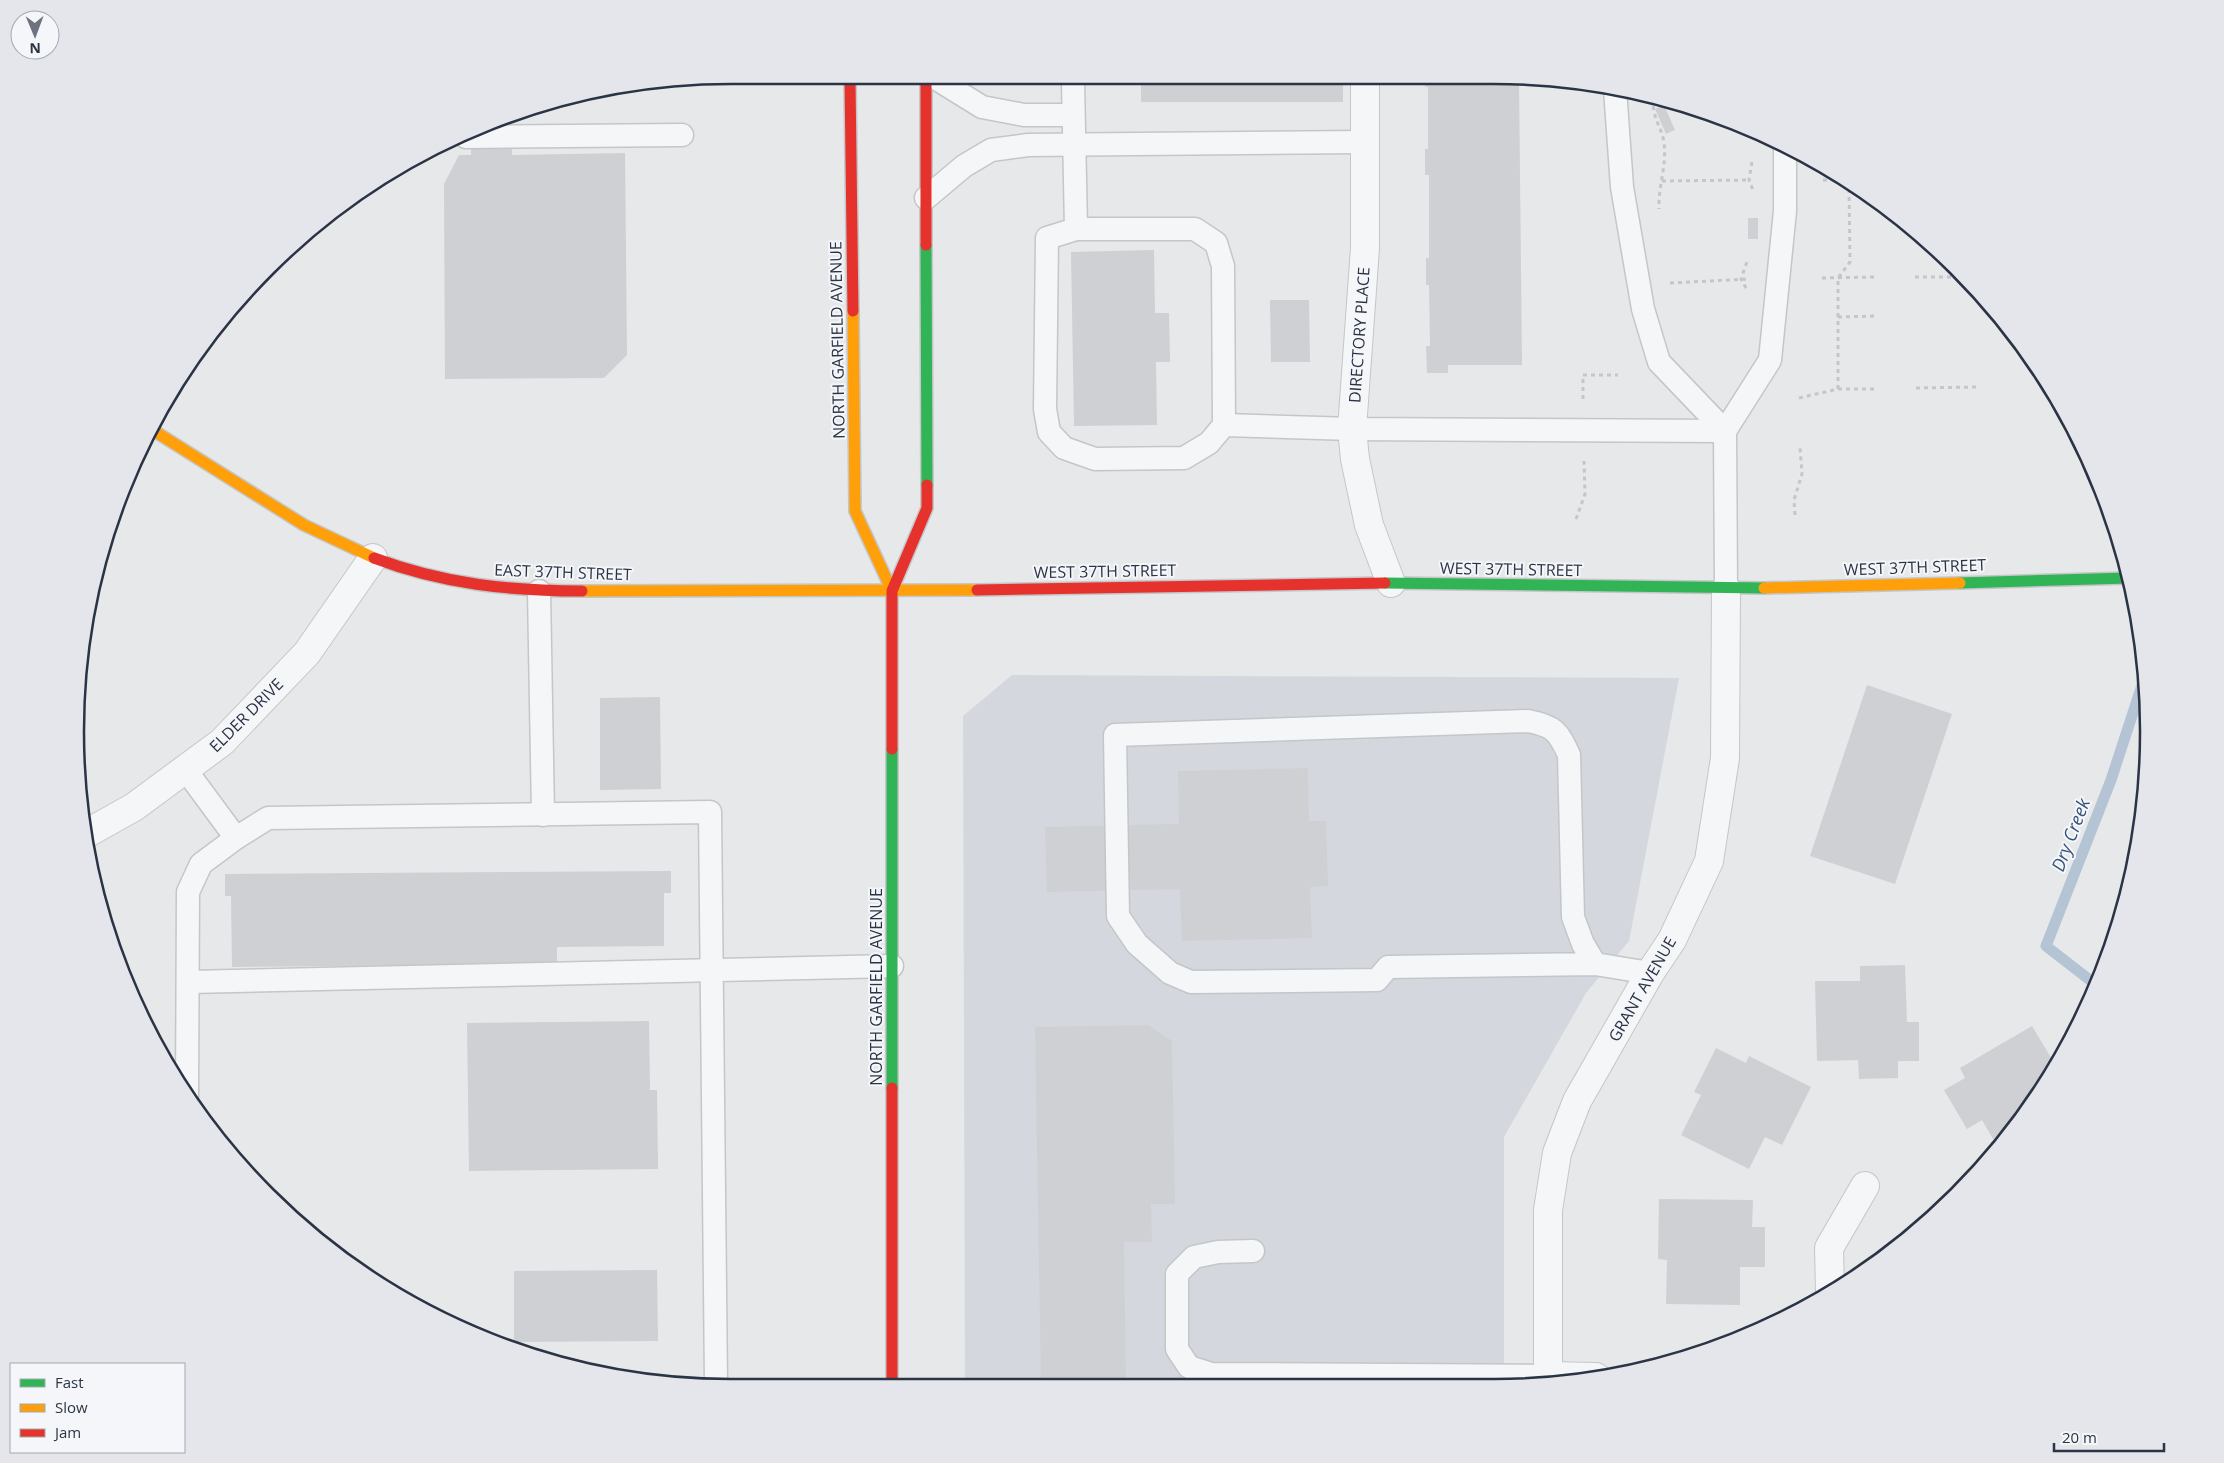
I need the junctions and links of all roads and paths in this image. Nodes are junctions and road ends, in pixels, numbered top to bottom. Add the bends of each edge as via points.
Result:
1 (850, 84) edge
2 (926, 84) edge
3 (945, 84) edge
4 (1073, 84) edge
5 (1365, 84) edge
6 (1615, 95) edge
7 (1654, 104) edge
8 (1073, 115) junction
9 (682, 134) dead end
10 (476, 137) edge
11 (1365, 142) junction
12 (1074, 144) junction
13 (1754, 153) dead end
14 (1785, 154) edge
15 (1749, 180) junction
16 (1758, 180) dead end
17 (1823, 180) dead end
18 (1831, 180) edge
19 (1661, 181) junction
20 (1849, 191) edge
21 (1756, 196) dead end
22 (926, 198) junction
23 (1659, 214) dead end
24 (1076, 229) junction
25 (1750, 256) dead end
26 (1954, 276) edge
27 (1874, 277) dead end
28 (1915, 277) dead end
29 (1757, 278) dead end
30 (1822, 278) dead end
31 (1838, 278) junction
32 (1741, 279) junction
33 (1664, 283) dead end
34 (1750, 294) dead end
35 (1877, 316) dead end
36 (1838, 317) junction
37 (1618, 375) dead end
38 (1979, 387) dead end
39 (1916, 388) dead end
40 (1838, 389) junction
41 (1874, 389) dead end
42 (1799, 398) dead end
43 (1583, 406) dead end
44 (1224, 425) junction
45 (1352, 428) junction
46 (1725, 431) junction
47 (157, 433) edge
48 (1800, 448) dead end
49 (1584, 460) dead end
50 (1795, 515) dead end
51 (1576, 518) dead end
52 (373, 558) junction
53 (2121, 578) edge
54 (1391, 583) junction
55 (1726, 589) junction
56 (539, 591) junction
57 (892, 591) junction
58 (185, 769) junction
59 (544, 815) junction
60 (91, 830) edge
61 (236, 838) junction
62 (1595, 964) junction
63 (892, 966) junction
64 (711, 970) junction
65 (1650, 973) junction
66 (189, 982) junction
67 (187, 1082) edge
68 (1865, 1186) dead end
69 (1253, 1251) dead end
70 (1830, 1284) edge
71 (1548, 1377) edge
72 (716, 1379) edge
73 (892, 1379) edge
74 (1495, 1379) edge

1 - 57 main road, NORTH GARFIELD AVENUE via 855,511
2 - 22 main road, NORTH GARFIELD AVENUE
3 - 8 lane via 982,107 1024,115
4 - 8 lane
5 - 11 street, DIRECTORY PLACE
6 - 46 lane via 1622,188 1644,309 1659,362
7 - 19 path via 1664,141
8 - 12 lane
9 - 10 lane
11 - 12 lane
11 - 45 street, DIRECTORY PLACE via 1365,248
12 - 22 lane via 991,150 964,166
12 - 24 lane
13 - 15 path
14 - 46 lane via 1785,211 1770,360
15 - 16 path
15 - 19 path
15 - 21 path
17 - 18 path
19 - 23 path
20 - 31 path via 1850,262
22 - 57 main road, NORTH GARFIELD AVENUE via 926,508
24 - 44 lane via 1195,229 1216,243 1223,266
24 - 44 lane via 1047,238 1045,409 1049,432 1064,448 1095,459 1184,458 1209,443
25 - 32 path
26 - 28 path
27 - 31 path
29 - 32 path
30 - 31 path
31 - 36 path
32 - 33 path
32 - 34 path
35 - 36 path
36 - 40 path
37 - 43 path via 1583,375
38 - 39 path
40 - 41 path
40 - 42 path
44 - 45 lane
45 - 46 lane
45 - 54 street, DIRECTORY PLACE via 1369,525
46 - 55 lane
47 - 52 main road, EAST 37TH STREET via 304,525
48 - 50 path via 1802,474 1794,500
49 - 51 path via 1585,494
52 - 56 main road, EAST 37TH STREET via 408,571 478,586
52 - 58 street, ELDER DRIVE via 307,653 222,742
53 - 55 main road, WEST 37TH STREET
54 - 55 main road, WEST 37TH STREET
54 - 57 main road, WEST 37TH STREET
55 - 65 street, GRANT AVENUE via 1725,758 1709,860 1672,940
56 - 57 main road, EAST 37TH STREET
56 - 59 lane
57 - 63 main road, NORTH GARFIELD AVENUE
58 - 60 street, ELDER DRIVE via 134,807
58 - 61 lane
59 - 61 lane via 268,818
59 - 64 lane via 710,812
61 - 66 lane via 201,864 188,892
62 - 62 lane via 1573,917 1569,755 1561,738 1548,725 1528,721 1115,735 1118,916 1137,944 1170,973 1191,982 1377,980 1388,967
62 - 65 lane
63 - 64 lane
63 - 73 main road, NORTH GARFIELD AVENUE
64 - 66 lane
64 - 72 lane
65 - 71 street, GRANT AVENUE via 1577,1101 1557,1154 1548,1210
66 - 67 lane
68 - 70 street via 1829,1248
69 - 74 lane via 1218,1252 1194,1257 1177,1274 1177,1349 1189,1367 1211,1374

